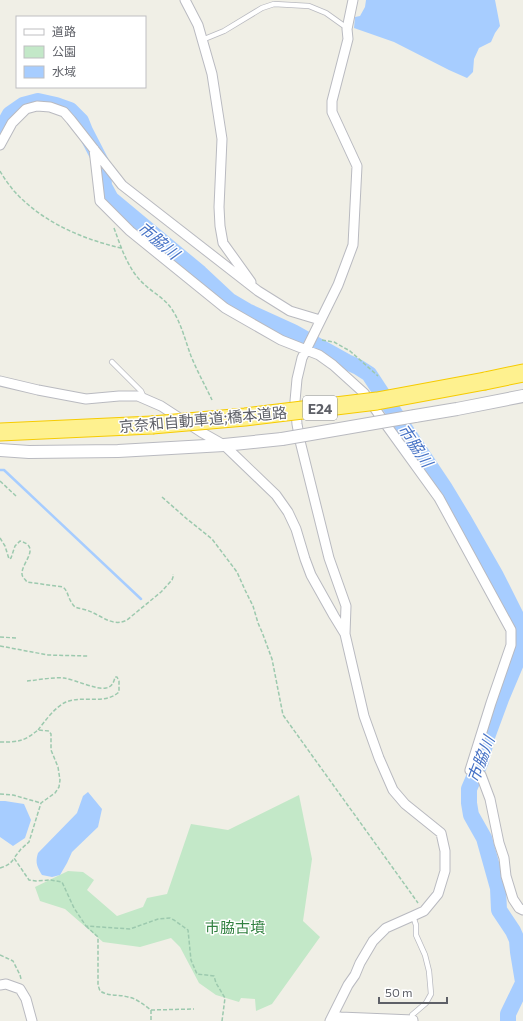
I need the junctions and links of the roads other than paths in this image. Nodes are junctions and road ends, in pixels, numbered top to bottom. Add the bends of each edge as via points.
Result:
1 (186, 0) edge
2 (354, 0) edge
3 (347, 29) junction
4 (202, 40) junction
5 (0, 144) edge
6 (94, 149) junction
7 (258, 291) junction
8 (320, 320) junction
9 (306, 350) junction
10 (112, 362) dead end
11 (519, 373) edge
12 (0, 381) edge
13 (523, 396) edge
14 (145, 399) junction
15 (0, 432) edge
16 (224, 445) junction
17 (0, 450) edge
18 (345, 634) junction
19 (523, 910) edge
20 (413, 916) junction
21 (0, 985) edge
22 (332, 1018) edge
23 (32, 1021) edge
24 (413, 1021) edge

1 - 4 street
2 - 3 street
3 - 4 lane via 326,13 309,6 274,4
3 - 8 street via 348,38 332,101 332,112 357,166 353,245 338,286
4 - 7 street via 212,74 222,139 219,207 223,243
5 - 6 street via 12,123 26,109 37,106 64,112
6 - 7 street via 122,185
6 - 9 street via 100,200 130,231 225,308 281,340
7 - 8 street via 290,311
8 - 9 street
9 - 18 street via 297,380 297,424 329,558 346,606
9 - 19 street via 333,365 364,393 439,498 511,630 511,645 470,770 481,775 490,799 512,899
10 - 14 lane via 141,390
11 - 15 highway, 京奈和自動車道;橋本道路 / E24, bridge via 377,401 245,417 152,425
12 - 14 street via 86,399 128,396
13 - 16 street, bridge via 457,410 282,439
14 - 16 street via 161,406
16 - 17 street via 102,452
16 - 18 street via 276,495 288,512 311,575
18 - 20 street via 364,716 393,790 405,804 441,833 445,851 445,871 438,894 424,911
20 - 22 street via 386,928 373,942
20 - 24 lane via 416,934 429,971 430,994 426,1003 412,1015
21 - 23 street via 6,984 20,989 26,999
22 - 24 street

